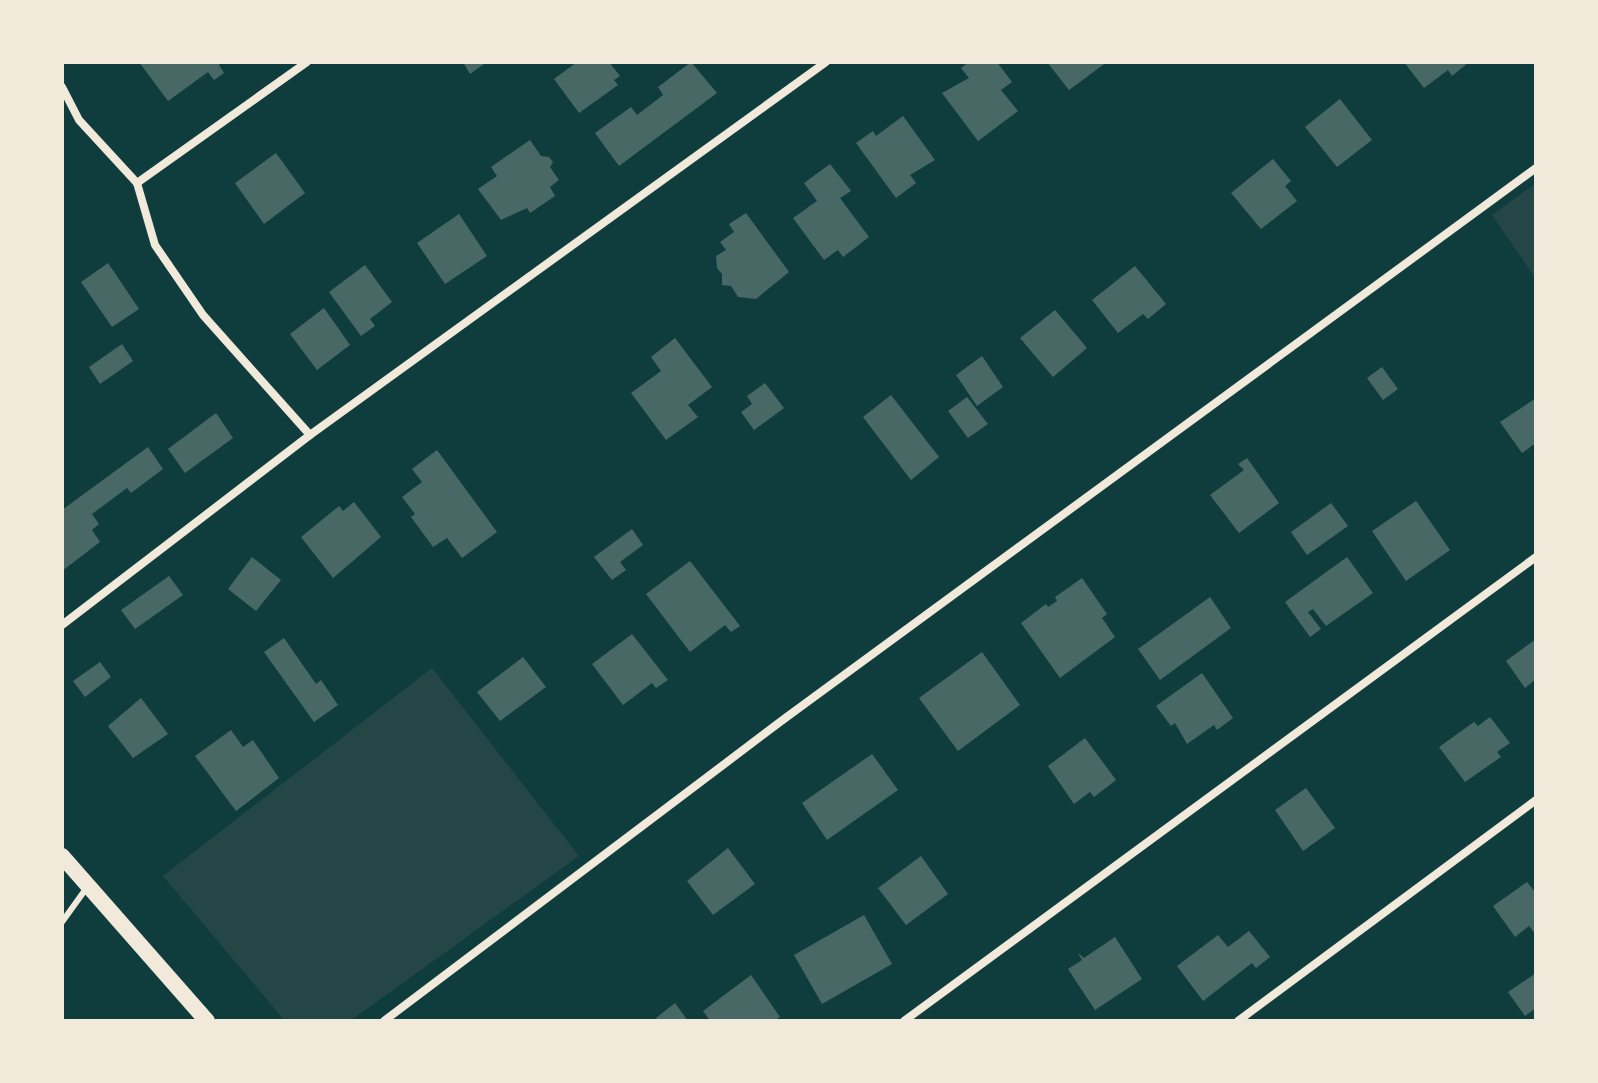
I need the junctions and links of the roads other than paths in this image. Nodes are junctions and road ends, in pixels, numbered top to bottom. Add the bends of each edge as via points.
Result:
1 (307, 62) edge
2 (826, 62) edge
3 (62, 87) edge
4 (1536, 168) edge
5 (137, 183) junction
6 (310, 435) junction
7 (1536, 557) edge
8 (62, 625) edge
9 (1536, 800) edge
10 (62, 856) edge
11 (88, 885) junction
12 (62, 922) edge
13 (207, 1021) edge
14 (384, 1021) edge
15 (904, 1021) edge
16 (1238, 1021) edge

1 - 5 street
2 - 6 street
3 - 5 street via 79,120
4 - 14 street via 772,728
5 - 6 street via 163,257 203,315
6 - 8 street
7 - 15 street
9 - 16 street
10 - 11 main road
11 - 12 lane
11 - 13 main road

